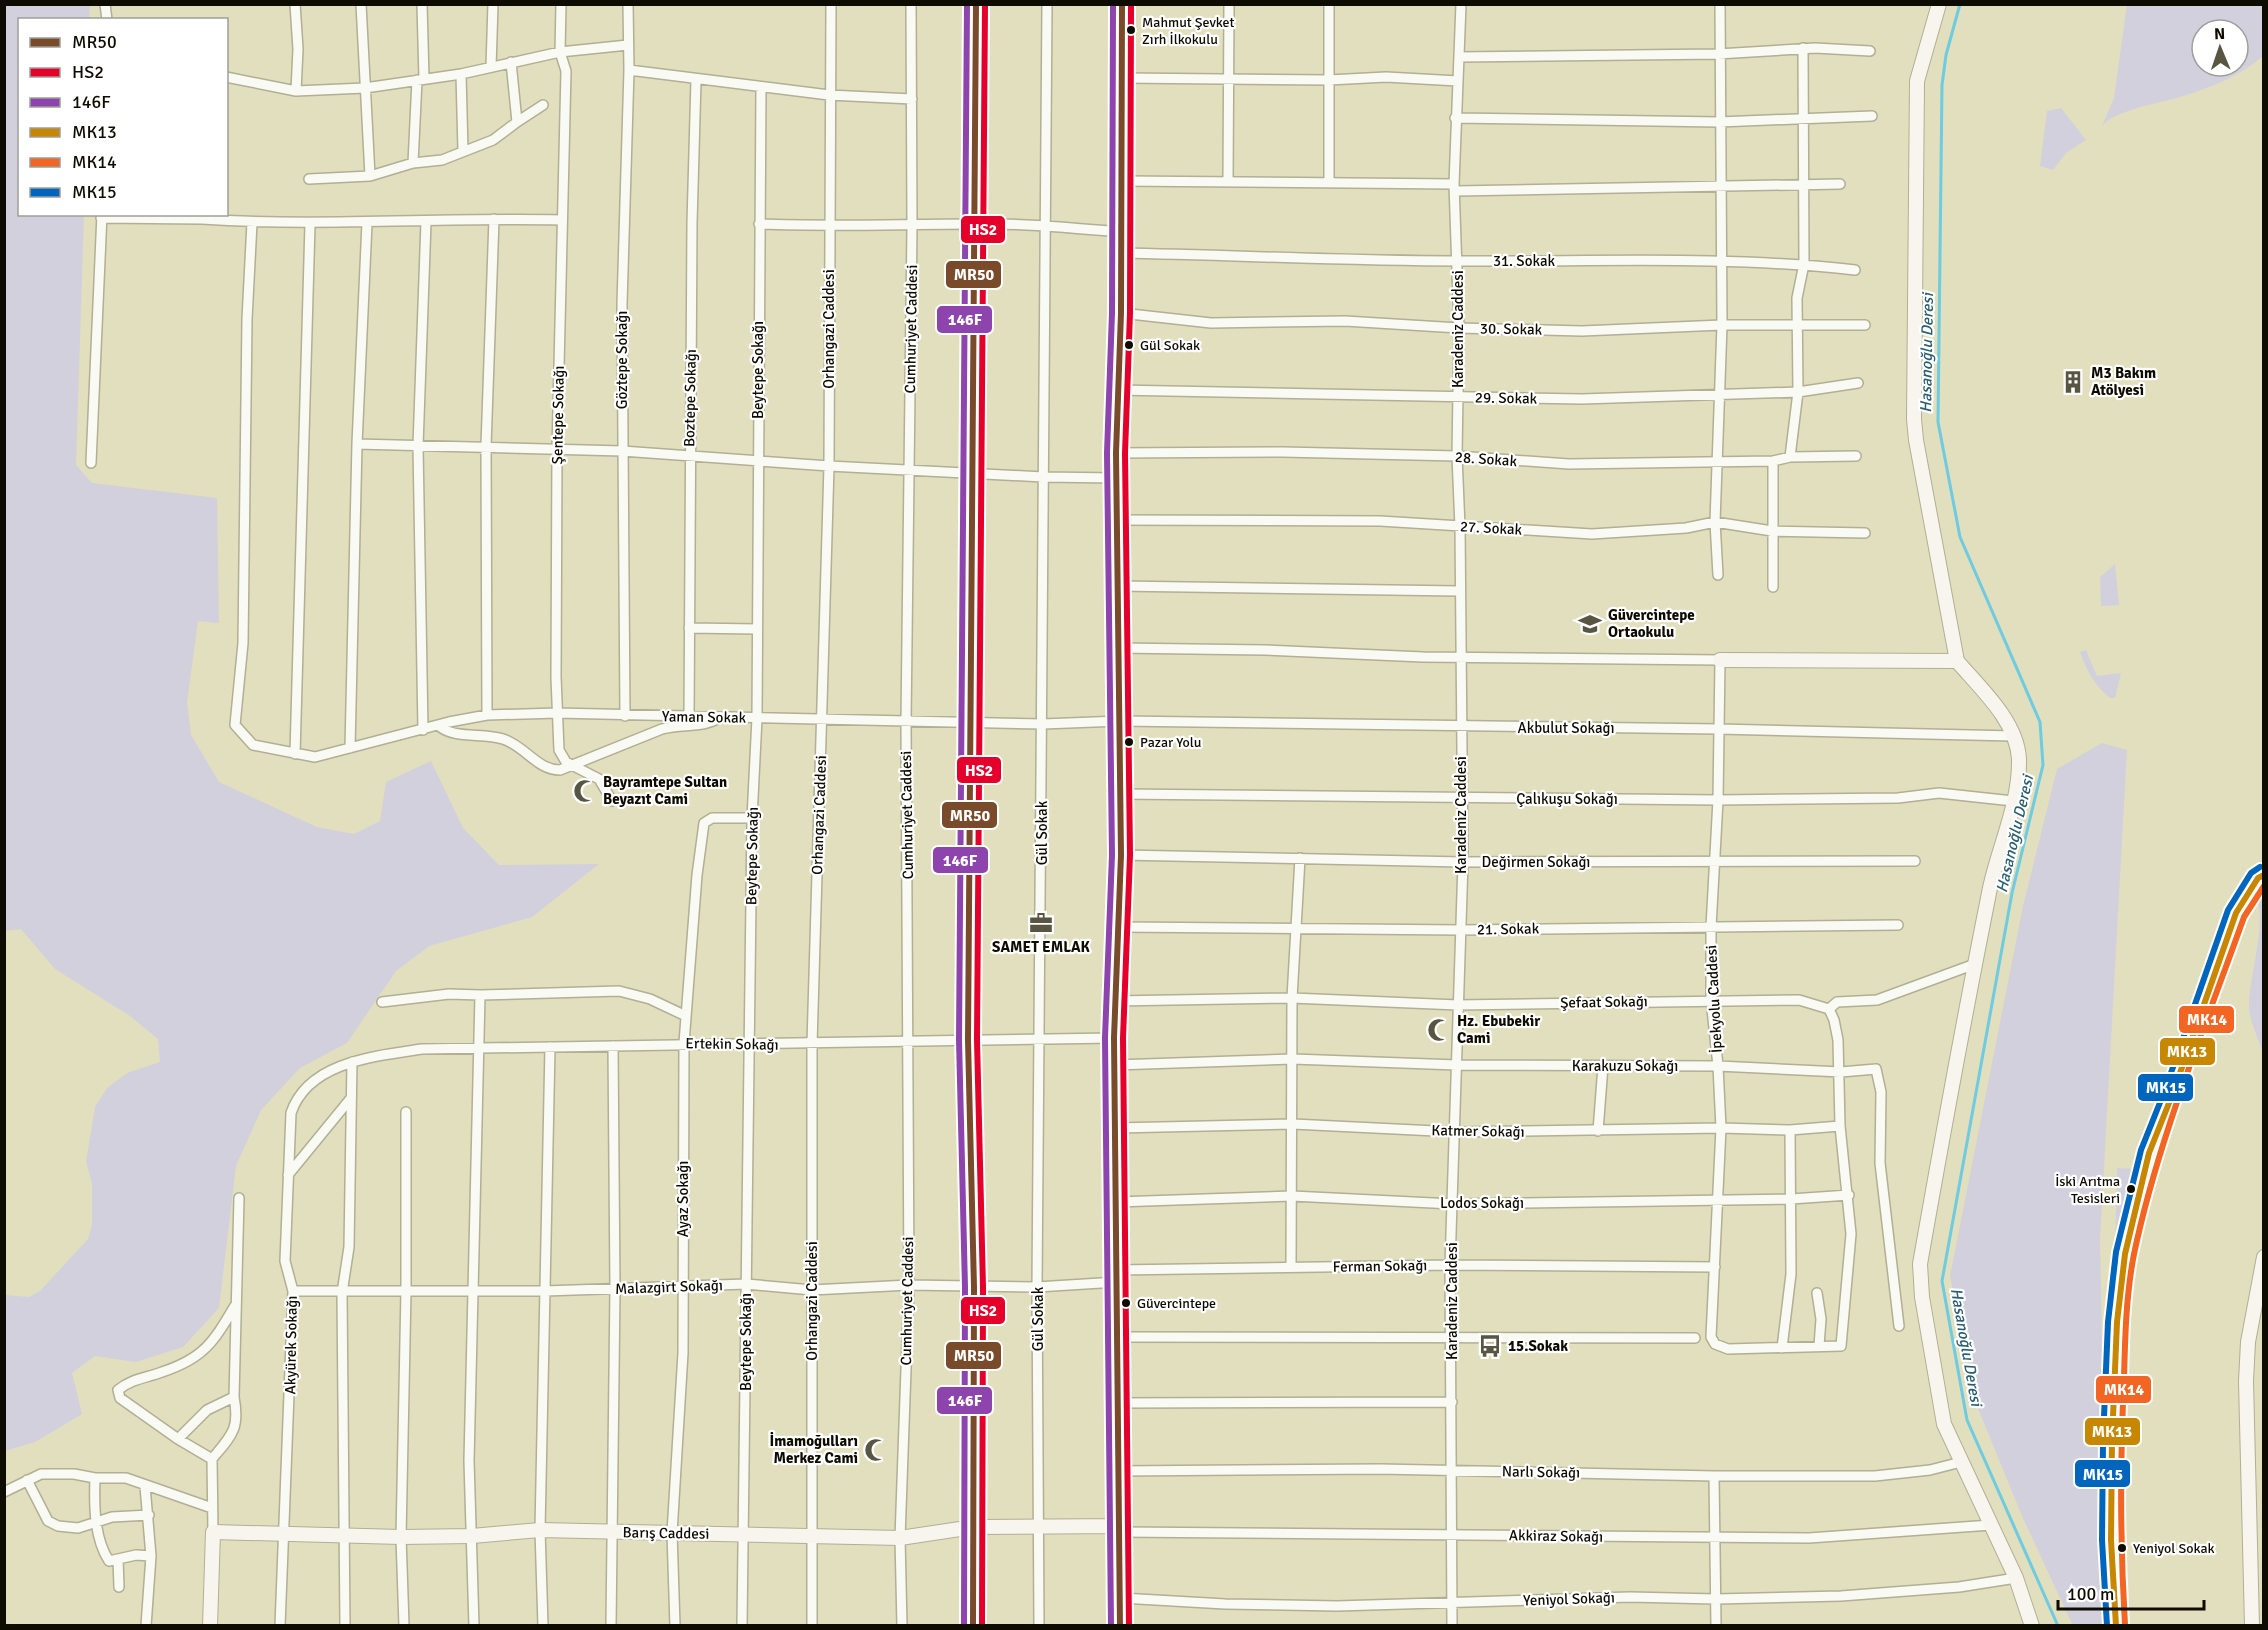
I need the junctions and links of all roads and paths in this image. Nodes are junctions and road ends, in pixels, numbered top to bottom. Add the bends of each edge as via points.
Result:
1 (295, 4) edge
2 (361, 4) edge
3 (423, 4) edge
4 (493, 4) edge
5 (561, 4) edge
6 (628, 4) edge
7 (831, 4) edge
8 (911, 4) edge
9 (976, 4) edge
10 (1047, 4) edge
11 (1122, 4) edge
12 (1229, 4) edge
13 (1329, 4) edge
14 (1461, 4) edge
15 (1719, 4) edge
16 (1939, 4) edge
17 (628, 45) junction
18 (1803, 48) junction
19 (1870, 51) dead end
20 (560, 52) junction
21 (1718, 54) junction
22 (1459, 57) junction
23 (511, 62) junction
24 (491, 67) junction
25 (629, 70) junction
26 (461, 74) junction
27 (228, 77) edge
28 (1228, 77) junction
29 (1122, 78) junction
30 (421, 80) junction
31 (696, 80) junction
32 (1329, 80) junction
33 (1458, 81) junction
34 (761, 87) junction
35 (365, 88) junction
36 (296, 91) junction
37 (829, 95) junction
38 (912, 99) junction
39 (543, 105) dead end
40 (1872, 116) dead end
41 (1455, 118) junction
42 (1803, 119) junction
43 (517, 122) junction
44 (1719, 122) junction
45 (463, 151) junction
46 (413, 163) junction
47 (370, 176) junction
48 (309, 179) dead end
49 (1121, 181) junction
50 (1228, 182) junction
51 (1329, 183) junction
52 (1840, 184) dead end
53 (1804, 185) junction
54 (1721, 186) junction
55 (1455, 187) junction
56 (101, 216) edge
57 (201, 217) edge
58 (494, 219) junction
59 (561, 220) junction
60 (426, 222) junction
61 (252, 223) junction
62 (367, 223) junction
63 (310, 224) junction
64 (759, 224) junction
65 (975, 224) junction
66 (912, 226) junction
67 (1045, 226) junction
68 (828, 227) junction
69 (1121, 232) junction
70 (1120, 253) junction
71 (1458, 261) junction
72 (1722, 261) junction
73 (1804, 264) junction
74 (1855, 270) dead end
75 (1120, 313) junction
76 (1722, 325) junction
77 (1797, 325) junction
78 (1865, 325) dead end
79 (1459, 328) junction
80 (1858, 383) dead end
81 (1118, 390) junction
82 (1798, 392) junction
83 (1720, 393) junction
84 (1458, 397) junction
85 (357, 444) junction
86 (418, 446) junction
87 (486, 446) junction
88 (557, 451) junction
89 (622, 451) junction
90 (1116, 453) junction
91 (690, 455) junction
92 (1457, 456) junction
93 (1856, 456) dead end
94 (1790, 457) junction
95 (758, 461) junction
96 (1718, 461) junction
97 (1773, 461) junction
98 (91, 463) dead end
99 (829, 466) junction
100 (909, 469) junction
101 (973, 474) junction
102 (1043, 477) junction
103 (1116, 478) junction
104 (1116, 520) junction
105 (1715, 522) junction
106 (1460, 527) junction
107 (1772, 531) junction
108 (1865, 532) dead end
109 (1718, 575) dead end
110 (1118, 586) junction
111 (1773, 587) dead end
112 (1459, 591) junction
113 (689, 628) junction
114 (757, 629) junction
115 (1118, 648) junction
116 (1460, 656) junction
117 (1720, 660) junction
118 (1957, 661) junction
119 (557, 713) junction
120 (487, 715) junction
121 (625, 716) junction
122 (689, 717) junction
123 (721, 717) junction
124 (757, 718) junction
125 (822, 719) junction
126 (972, 721) junction
127 (1120, 721) junction
128 (906, 722) junction
129 (1043, 724) junction
130 (438, 725) junction
131 (1460, 728) junction
132 (1719, 729) junction
133 (423, 730) junction
134 (2013, 736) junction
135 (350, 747) junction
136 (295, 754) junction
137 (575, 766) junction
138 (1121, 794) junction
139 (1463, 798) junction
140 (1718, 800) junction
141 (612, 801) dead end
142 (2013, 801) junction
143 (752, 818) junction
144 (1121, 855) junction
145 (1300, 858) junction
146 (1915, 861) dead end
147 (1463, 862) junction
148 (1716, 862) junction
149 (2264, 875) edge
150 (1899, 925) dead end
151 (1118, 927) junction
152 (1711, 927) junction
153 (1298, 929) junction
154 (1460, 930) junction
155 (1975, 964) junction
156 (480, 995) junction
157 (1292, 998) junction
158 (1711, 1000) junction
159 (1115, 1001) junction
160 (382, 1002) dead end
161 (1458, 1005) junction
162 (1829, 1009) junction
163 (686, 1016) junction
164 (1040, 1038) junction
165 (1114, 1038) junction
166 (909, 1040) junction
167 (968, 1040) junction
168 (684, 1043) junction
169 (812, 1044) junction
170 (751, 1045) junction
171 (613, 1046) junction
172 (550, 1047) junction
173 (480, 1048) junction
174 (1293, 1059) junction
175 (352, 1062) junction
176 (1115, 1065) junction
177 (1457, 1065) junction
178 (1603, 1066) junction
179 (1718, 1066) junction
180 (1841, 1072) junction
181 (351, 1098) junction
182 (406, 1112) dead end
183 (1293, 1124) junction
184 (1840, 1126) junction
185 (1116, 1128) junction
186 (1720, 1128) junction
187 (1790, 1130) junction
188 (1598, 1131) junction
189 (1456, 1132) junction
190 (288, 1175) junction
191 (1849, 1195) junction
192 (1292, 1196) junction
193 (239, 1198) dead end
194 (1791, 1199) junction
195 (1717, 1200) junction
196 (1116, 1202) junction
197 (1453, 1204) junction
198 (2264, 1257) edge
199 (1450, 1265) junction
200 (1291, 1267) junction
201 (1715, 1267) junction
202 (1117, 1276) junction
203 (746, 1284) junction
204 (909, 1285) junction
205 (683, 1287) junction
206 (974, 1287) junction
207 (1037, 1287) junction
208 (475, 1289) junction
209 (615, 1289) junction
210 (812, 1290) junction
211 (293, 1291) junction
212 (406, 1291) junction
213 (546, 1291) junction
214 (342, 1293) junction
215 (1817, 1293) dead end
216 (236, 1304) junction
217 (1899, 1326) dead end
218 (1451, 1336) junction
219 (1118, 1337) junction
220 (1695, 1338) dead end
221 (1819, 1346) junction
222 (1782, 1348) junction
223 (234, 1397) junction
224 (1452, 1402) junction
225 (1118, 1403) junction
226 (178, 1439) junction
227 (212, 1459) junction
228 (1961, 1462) junction
229 (1453, 1470) junction
230 (1119, 1471) junction
231 (1714, 1476) junction
232 (94, 1478) junction
233 (27, 1480) junction
234 (145, 1486) junction
235 (4, 1492) edge
236 (212, 1508) junction
237 (149, 1515) junction
238 (97, 1521) junction
239 (1991, 1525) junction
240 (973, 1527) junction
241 (1039, 1527) junction
242 (1120, 1529) junction
243 (540, 1530) junction
244 (213, 1532) junction
245 (612, 1532) junction
246 (285, 1533) junction
247 (672, 1533) junction
248 (346, 1534) junction
249 (743, 1534) junction
250 (1451, 1535) junction
251 (472, 1536) junction
252 (812, 1536) junction
253 (401, 1537) junction
254 (900, 1538) junction
255 (1716, 1538) junction
256 (151, 1556) junction
257 (118, 1559) junction
258 (2016, 1578) junction
259 (119, 1587) dead end
260 (1121, 1598) junction
261 (1716, 1599) junction
262 (1452, 1602) junction
263 (146, 1626) edge
264 (210, 1626) edge
265 (280, 1626) edge
266 (345, 1626) edge
267 (404, 1626) edge
268 (474, 1626) edge
269 (543, 1626) edge
270 (611, 1626) edge
271 (675, 1626) edge
272 (742, 1626) edge
273 (812, 1626) edge
274 (902, 1626) edge
275 (973, 1626) edge
276 (1039, 1626) edge
277 (1120, 1626) edge
278 (1452, 1626) edge
279 (1716, 1626) edge
280 (2032, 1626) edge
281 (2116, 1626) edge
282 (2252, 1626) edge

1 - 36 street
2 - 35 street
3 - 30 street
4 - 24 street
5 - 20 street, Şentepe Sokağı
6 - 17 street, Göztepe Sokağı
7 - 37 street, Orhangazi Caddesi
8 - 38 street, Cumhuriyet Caddesi
9 - 65 street
10 - 67 street, Gül Sokak
11 - 29 street
12 - 28 street
13 - 32 street
14 - 22 street, Karadeniz Caddesi
15 - 21 street
16 - 118 street via 1917,81 1914,419
17 - 20 street
17 - 25 street, Göztepe Sokağı
18 - 19 street
18 - 21 street
18 - 42 street
20 - 23 street
20 - 59 street, Şentepe Sokağı via 566,71
21 - 22 street
21 - 44 street
22 - 33 street, Karadeniz Caddesi
23 - 24 street
23 - 43 street
24 - 26 street
25 - 31 street
25 - 89 street, Göztepe Sokağı
26 - 30 street
26 - 45 street
27 - 36 street
28 - 29 street
28 - 32 street
28 - 50 street
29 - 49 street
30 - 35 street
30 - 46 street
31 - 34 street
31 - 91 street, Boztepe Sokağı
32 - 33 street via 1386,77
32 - 51 street
33 - 41 street, Karadeniz Caddesi
34 - 37 street
34 - 64 street, Beytepe Sokağı
35 - 36 street
35 - 47 street
37 - 38 street
37 - 68 street, Orhangazi Caddesi
38 - 66 street, Cumhuriyet Caddesi
39 - 43 street
40 - 42 street
41 - 44 street
41 - 55 street, Karadeniz Caddesi
42 - 44 street
42 - 53 street
43 - 45 street via 493,140
44 - 54 street
45 - 46 street via 442,160
46 - 47 street
47 - 48 street
49 - 50 street
49 - 69 street
50 - 51 street
51 - 55 street
52 - 53 street
53 - 54 street
53 - 73 street
54 - 55 street
54 - 72 street
55 - 71 street, Karadeniz Caddesi
56 - 57 street
56 - 98 street
57 - 61 street
58 - 59 street
58 - 60 street
58 - 87 street
59 - 88 street, Şentepe Sokağı
60 - 62 street
60 - 86 street
61 - 63 street
61 - 136 street, Yaman Sokak via 243,644 235,724 253,745
62 - 63 street
62 - 85 street
63 - 136 street
64 - 68 street
64 - 95 street, Beytepe Sokağı
65 - 66 street
65 - 67 street
65 - 101 street
66 - 68 street
66 - 100 street, Cumhuriyet Caddesi
67 - 69 street
67 - 102 street, Gül Sokak
68 - 99 street, Orhangazi Caddesi
69 - 70 street
70 - 71 street, 31. Sokak
70 - 75 street
71 - 72 street, 31. Sokak
71 - 79 street, Karadeniz Caddesi
72 - 73 street, 31. Sokak
72 - 76 street
73 - 74 street, 31. Sokak
73 - 77 street via 1797,298
75 - 79 street, 30. Sokak via 1211,324 1345,321
75 - 81 street
76 - 77 street, 30. Sokak
76 - 79 street, 30. Sokak via 1582,331
76 - 83 street
77 - 78 street, 30. Sokak
77 - 82 street
79 - 84 street, Karadeniz Caddesi
80 - 82 street, 29. Sokak
81 - 84 street, 29. Sokak
81 - 90 street
82 - 83 street, 29. Sokak
82 - 94 street
83 - 84 street, 29. Sokak via 1582,399
83 - 96 street
84 - 92 street, Karadeniz Caddesi
85 - 86 street
85 - 135 street
86 - 87 street
86 - 133 street
87 - 88 street
87 - 120 street
88 - 89 street
88 - 119 street, Şentepe Sokağı
89 - 91 street
89 - 121 street, Göztepe Sokağı
90 - 92 street, 28. Sokak
90 - 103 street
91 - 95 street
91 - 113 street, Boztepe Sokağı
92 - 96 street, 28. Sokak via 1569,464
92 - 106 street, Karadeniz Caddesi
93 - 94 street, 28. Sokak
94 - 97 street, 28. Sokak
95 - 99 street
95 - 114 street, Beytepe Sokağı
96 - 97 street, 28. Sokak
96 - 105 street
97 - 107 street
99 - 100 street
99 - 125 street, Orhangazi Caddesi
100 - 101 street
100 - 128 street, Cumhuriyet Caddesi
101 - 102 street
101 - 126 street
102 - 103 street
102 - 129 street, Gül Sokak
103 - 104 street
104 - 106 street, 27. Sokak via 1380,521
104 - 110 street
105 - 106 street, 27. Sokak via 1686,528 1592,534
105 - 107 street, 27. Sokak
105 - 109 street
106 - 112 street, Karadeniz Caddesi
107 - 108 street, 27. Sokak
107 - 111 street
110 - 112 street
110 - 115 street
112 - 116 street, Karadeniz Caddesi
113 - 114 street
113 - 122 street, Boztepe Sokağı
114 - 124 street, Beytepe Sokağı
115 - 116 street
115 - 127 street
116 - 117 street
116 - 131 street, Karadeniz Caddesi
117 - 118 street
117 - 132 street, İpekyolu Caddesi
118 - 134 street via 2005,720
119 - 120 street, Yaman Sokak
119 - 121 street, Yaman Sokak
119 - 137 street, Şentepe Sokağı via 559,750 566,762
120 - 130 street, Yaman Sokak
121 - 122 street, Yaman Sokak
122 - 123 street, Yaman Sokak
123 - 124 street, Yaman Sokak
123 - 137 street via 709,724 662,729
124 - 125 street, Yaman Sokak
124 - 143 street, Beytepe Sokağı
125 - 128 street, Yaman Sokak
125 - 169 street, Orhangazi Caddesi
126 - 128 street, Yaman Sokak
126 - 129 street, Yaman Sokak
126 - 167 street
127 - 129 street, Yaman Sokak
127 - 131 street, Akbulut Sokağı
127 - 138 street
128 - 166 street, Cumhuriyet Caddesi
129 - 164 street, Gül Sokak
130 - 133 street, Yaman Sokak
130 - 137 street via 455,734 494,736 511,742 550,769
131 - 132 street, Akbulut Sokağı
131 - 139 street, Karadeniz Caddesi
132 - 134 street, Akbulut Sokağı
132 - 140 street, İpekyolu Caddesi
133 - 135 street, Yaman Sokak
134 - 142 street via 2019,758
135 - 136 street, Yaman Sokak via 315,758
137 - 141 street, Şentepe Sokağı via 599,779
138 - 139 street, Çalıkuşu Sokağı
138 - 144 street
139 - 140 street, Çalıkuşu Sokağı
139 - 147 street, Karadeniz Caddesi
140 - 142 street, Çalıkuşu Sokağı via 1898,798 1939,792
140 - 148 street, İpekyolu Caddesi
142 - 155 street
143 - 163 street, Ayaz Sokağı via 712,819 702,825
143 - 170 street, Beytepe Sokağı
144 - 145 street, Değirmen Sokağı
144 - 151 street
145 - 147 street, Değirmen Sokağı
145 - 153 street
146 - 148 street, Değirmen Sokağı
147 - 148 street, Değirmen Sokağı
147 - 154 street, Karadeniz Caddesi
148 - 152 street, İpekyolu Caddesi
149 - 281 street via 2258,878 2236,913 2149,1153 2125,1254 2117,1322 2111,1486
150 - 152 street, 21. Sokak
151 - 153 street, 21. Sokak
151 - 159 street
152 - 154 street, 21. Sokak
152 - 158 street, İpekyolu Caddesi
153 - 154 street, 21. Sokak
153 - 157 street
154 - 161 street, Karadeniz Caddesi
155 - 162 street via 1876,1000 1837,1002
155 - 228 street via 1920,1264 1937,1394 1944,1424
156 - 160 street via 449,994
156 - 163 street via 619,991 650,999
156 - 173 street
157 - 159 street, Şefaat Sokağı
157 - 161 street, Şefaat Sokağı
157 - 174 street
158 - 161 street, Şefaat Sokağı
158 - 162 street, Şefaat Sokağı via 1799,1000
158 - 179 street, İpekyolu Caddesi
159 - 165 street
161 - 177 street, Karadeniz Caddesi
162 - 180 street
163 - 168 street, Ayaz Sokağı
164 - 165 street, Ertekin Sokağı
164 - 167 street, Ertekin Sokağı
164 - 207 street, Gül Sokak
165 - 176 street
166 - 167 street, Ertekin Sokağı
166 - 169 street, Ertekin Sokağı
166 - 204 street, Cumhuriyet Caddesi
167 - 206 street
168 - 170 street, Ertekin Sokağı
168 - 171 street, Ertekin Sokağı
168 - 205 street, Ayaz Sokağı
169 - 170 street, Ertekin Sokağı
169 - 210 street, Orhangazi Caddesi
170 - 203 street, Beytepe Sokağı
171 - 172 street, Ertekin Sokağı
171 - 209 street
172 - 173 street, Ertekin Sokağı
172 - 213 street
173 - 175 street, Ertekin Sokağı via 422,1049
173 - 208 street
174 - 176 street, Karakuzu Sokağı
174 - 177 street, Karakuzu Sokağı
174 - 183 street
175 - 181 street
175 - 190 street, Akyürek Sokağı via 307,1083 295,1099
176 - 185 street
177 - 178 street, Karakuzu Sokağı
177 - 189 street, Karadeniz Caddesi
178 - 179 street, Karakuzu Sokağı
178 - 188 street
179 - 180 street, Karakuzu Sokağı
179 - 186 street, İpekyolu Caddesi
180 - 184 street
180 - 217 street, Karakuzu Sokağı via 1876,1069 1881,1092 1880,1163
181 - 190 street
181 - 214 street via 349,1247
182 - 212 street
183 - 185 street, Katmer Sokağı
183 - 189 street, Katmer Sokağı
183 - 192 street
184 - 187 street, Katmer Sokağı
184 - 191 street
185 - 196 street
186 - 187 street, Katmer Sokağı
186 - 188 street, Katmer Sokağı
186 - 195 street, İpekyolu Caddesi
187 - 194 street
188 - 189 street, Katmer Sokağı
189 - 197 street, Karadeniz Caddesi
190 - 211 street, Akyürek Sokağı via 285,1261
191 - 194 street, Lodos Sokağı
191 - 221 street via 1851,1234 1841,1346
192 - 196 street, Lodos Sokağı
192 - 197 street, Lodos Sokağı
192 - 200 street
193 - 216 street
194 - 195 street, Lodos Sokağı
194 - 222 street via 1791,1274
195 - 197 street, Lodos Sokağı
195 - 201 street, İpekyolu Caddesi
196 - 202 street
197 - 199 street, Karadeniz Caddesi
198 - 282 street via 2249,1333 2246,1381
199 - 200 street, Ferman Sokağı
199 - 201 street, Ferman Sokağı
199 - 218 street, Karadeniz Caddesi
200 - 202 street, Ferman Sokağı
201 - 222 street, İpekyolu Caddesi via 1711,1337 1715,1344 1728,1349
202 - 207 street, Malazgirt Sokağı
202 - 219 street
203 - 205 street, Malazgirt Sokağı
203 - 210 street, Malazgirt Sokağı
203 - 249 street, Beytepe Sokağı
204 - 206 street, Malazgirt Sokağı
204 - 210 street, Malazgirt Sokağı
204 - 254 street, Cumhuriyet Caddesi
205 - 209 street, Malazgirt Sokağı
205 - 247 street, Ayaz Sokağı
206 - 207 street, Malazgirt Sokağı
206 - 240 street
207 - 241 street, Gül Sokak
208 - 212 street, Malazgirt Sokağı
208 - 213 street, Malazgirt Sokağı
208 - 251 street via 469,1461
209 - 213 street, Malazgirt Sokağı
209 - 245 street
210 - 252 street, Orhangazi Caddesi
211 - 214 street, Malazgirt Sokağı
211 - 246 street, Akyürek Sokağı
212 - 214 street, Malazgirt Sokağı
212 - 253 street
213 - 243 street
214 - 248 street
215 - 221 street via 1821,1319
216 - 223 street
216 - 226 street via 212,1344 188,1362 128,1382 118,1390 120,1398
218 - 219 street
218 - 220 street
218 - 224 street, Karadeniz Caddesi
219 - 225 street
221 - 222 street
223 - 226 street via 207,1410
223 - 227 street via 238,1418 235,1431
224 - 225 street
224 - 229 street, Karadeniz Caddesi
225 - 230 street
226 - 227 street
227 - 236 street
228 - 231 street, Narlı Sokağı via 1875,1476
228 - 239 street
229 - 230 street, Narlı Sokağı
229 - 231 street, Narlı Sokağı
229 - 250 street, Karadeniz Caddesi
230 - 242 street
231 - 255 street
232 - 233 street via 58,1473
232 - 234 street via 126,1478
232 - 238 street via 93,1507
233 - 235 street
233 - 238 street via 48,1521 78,1527
234 - 236 street
234 - 237 street
236 - 244 street
237 - 238 street
237 - 256 street
238 - 257 street via 101,1549 109,1561
239 - 255 street, Akkiraz Sokağı via 1809,1538
239 - 258 street
240 - 241 street, Barış Caddesi
240 - 254 street, Barış Caddesi
240 - 275 street
241 - 242 street, Barış Caddesi
241 - 276 street, Gül Sokak
242 - 250 street, Akkiraz Sokağı
242 - 260 street
243 - 245 street, Barış Caddesi
243 - 251 street, Barış Caddesi
243 - 269 street
244 - 246 street, Barış Caddesi
244 - 264 street
245 - 247 street, Barış Caddesi
245 - 270 street
246 - 248 street, Barış Caddesi
246 - 265 street, Akyürek Sokağı
247 - 249 street, Barış Caddesi
247 - 271 street, Ayaz Sokağı
248 - 253 street, Barış Caddesi
248 - 266 street
249 - 252 street, Barış Caddesi
249 - 272 street, Beytepe Sokağı
250 - 255 street, Akkiraz Sokağı
250 - 262 street, Karadeniz Caddesi
251 - 253 street, Barış Caddesi
251 - 268 street
252 - 254 street, Barış Caddesi
252 - 273 street, Orhangazi Caddesi
253 - 267 street
254 - 274 street, Cumhuriyet Caddesi
255 - 261 street
256 - 257 street
256 - 263 street
257 - 259 street
258 - 261 street, Yeniyol Sokağı via 1959,1587 1841,1596
258 - 280 street
260 - 262 street, Yeniyol Sokağı via 1225,1604
260 - 277 street
261 - 262 street, Yeniyol Sokağı
261 - 279 street
262 - 278 street, Karadeniz Caddesi

